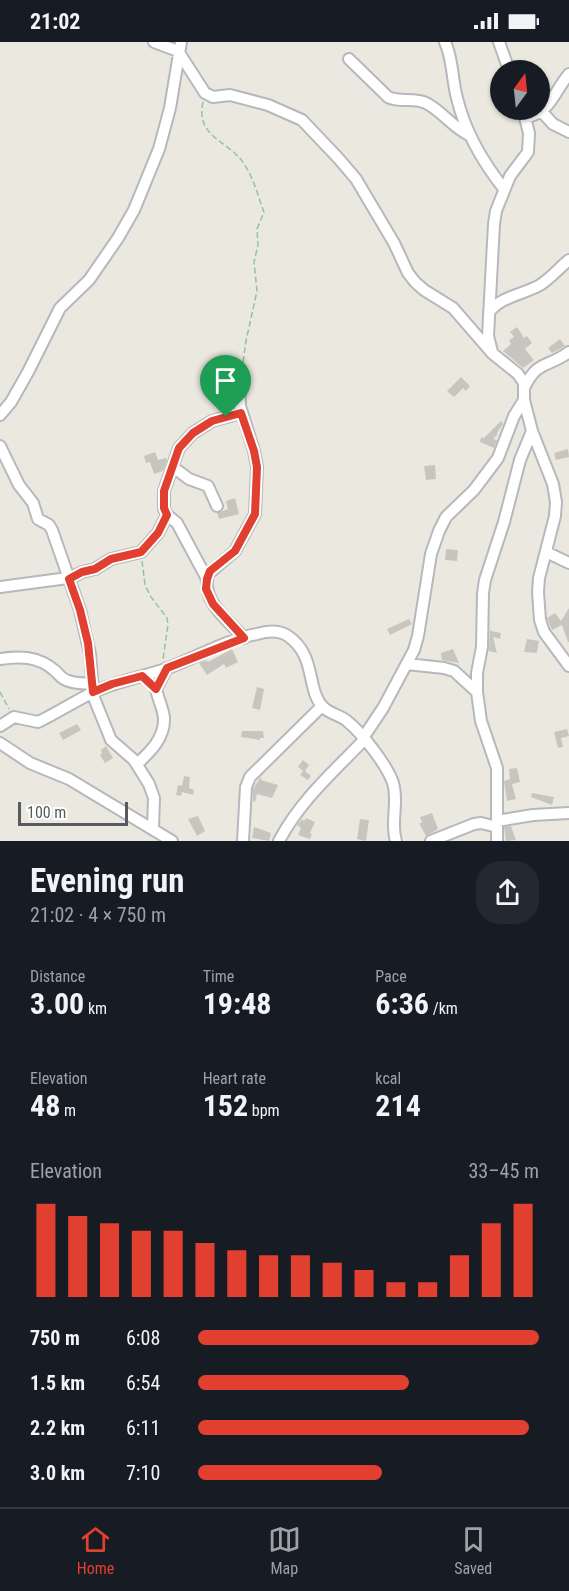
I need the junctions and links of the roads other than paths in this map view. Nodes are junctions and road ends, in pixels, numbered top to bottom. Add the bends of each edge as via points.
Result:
1 (154, 42) edge
2 (445, 42) edge
3 (499, 42) edge
4 (179, 46) edge
5 (349, 59) dead end
6 (505, 60) edge
7 (569, 74) edge
8 (550, 102) edge
9 (526, 120) edge
10 (549, 120) edge
11 (569, 132) edge
12 (469, 135) junction
13 (484, 162) junction
14 (511, 175) junction
15 (504, 189) junction
16 (569, 260) edge
17 (489, 312) junction
18 (569, 352) edge
19 (492, 353) junction
20 (239, 386) road end
21 (524, 394) junction
22 (241, 413) junction
23 (0, 415) edge
24 (532, 431) junction
25 (0, 446) edge
26 (173, 467) junction
27 (217, 506) dead end
28 (167, 515) junction
29 (546, 552) junction
30 (569, 562) edge
31 (69, 579) junction
32 (207, 579) junction
33 (0, 587) edge
34 (244, 638) junction
35 (0, 659) edge
36 (407, 664) junction
37 (569, 666) edge
38 (166, 668) junction
39 (142, 676) junction
40 (156, 689) junction
41 (93, 690) junction
42 (477, 692) junction
43 (322, 706) junction
44 (0, 726) edge
45 (364, 739) junction
46 (0, 743) edge
47 (137, 764) junction
48 (569, 813) edge
49 (497, 824) junction
50 (153, 829) junction
51 (172, 841) edge
52 (243, 841) edge
53 (279, 841) edge
54 (396, 841) edge
55 (431, 841) edge
56 (497, 841) edge

1 - 4 street
2 - 12 street via 457,101
3 - 6 street
4 - 19 street via 205,93 268,105 302,120 356,179 415,282 453,308
4 - 23 street via 159,149 134,210 89,280 60,308 28,372
5 - 12 street via 388,97 426,103
7 - 8 street
9 - 14 street via 528,152
10 - 11 street
12 - 13 street
13 - 14 street
13 - 15 street
14 - 15 street
15 - 17 street via 494,224
16 - 17 street via 540,285 499,302
17 - 19 street
18 - 21 street via 534,371
19 - 21 street via 518,374 524,383
20 - 22 street
21 - 24 street
21 - 36 street via 498,459 446,517 439,531 431,554 418,636
22 - 26 street via 212,421 193,433 179,448
22 - 32 street via 257,467 255,514 235,551 210,571
24 - 29 street via 556,502
24 - 42 street via 485,580
25 - 31 street via 38,519 52,530
26 - 27 street via 208,486
26 - 28 street via 164,491
28 - 31 street via 141,552 111,559
28 - 32 street via 177,523
29 - 30 street
29 - 37 street via 538,585 540,620 544,632
31 - 33 street
31 - 41 street via 88,643
32 - 34 street via 206,589 213,604
34 - 38 street
34 - 43 street via 273,631 296,642 307,661
35 - 41 street via 36,659 63,679
36 - 42 street via 454,671
36 - 45 street
38 - 39 street
38 - 40 street
39 - 40 street
39 - 41 street
40 - 47 street via 163,730 156,745
41 - 44 street via 38,722 14,717
41 - 47 street via 111,740
42 - 49 street via 479,715 497,768
43 - 45 street via 346,721
43 - 52 street via 250,777
45 - 53 street via 305,801
45 - 54 street via 393,783
46 - 50 street
47 - 50 street via 154,798
48 - 49 street via 533,815
49 - 55 street via 474,824
49 - 56 street
50 - 51 street

